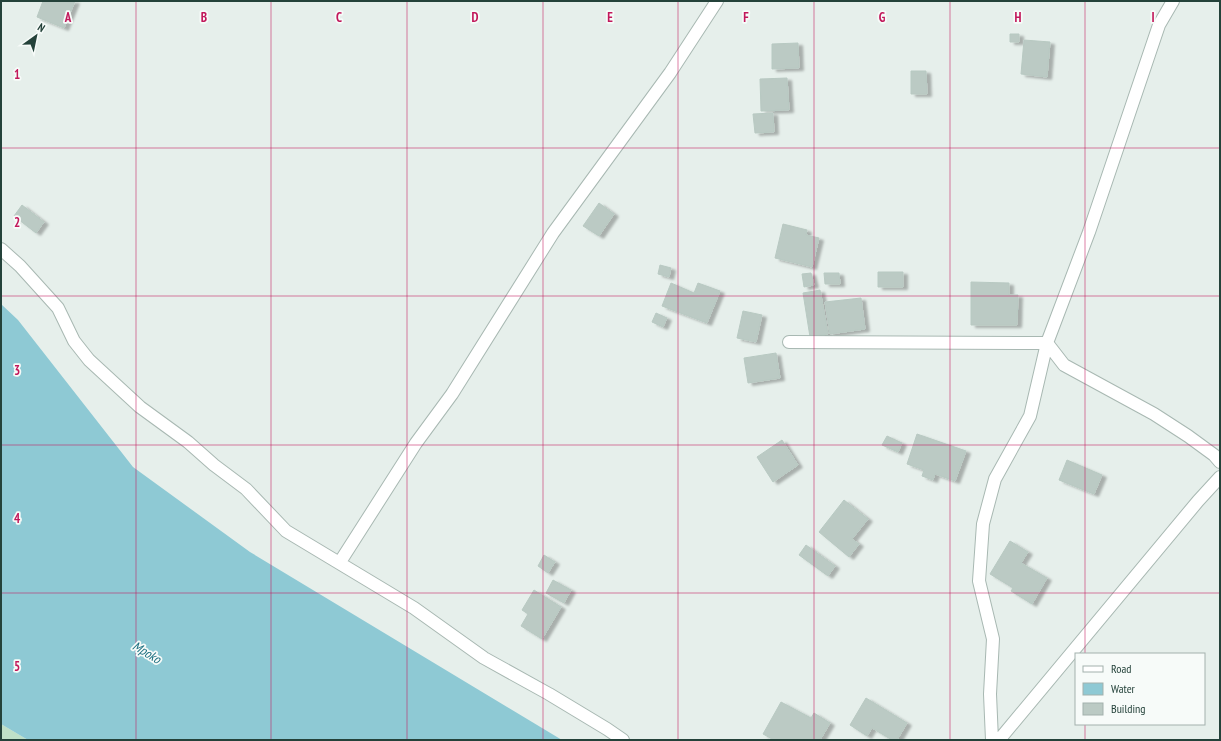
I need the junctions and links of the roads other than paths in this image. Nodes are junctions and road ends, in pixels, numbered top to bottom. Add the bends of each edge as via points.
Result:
1 (717, 1) edge
2 (1173, 1) edge
3 (1, 249) edge
4 (789, 342) dead end
5 (1047, 343) junction
6 (1220, 462) edge
7 (1220, 477) edge
8 (340, 562) junction
9 (623, 740) edge
10 (992, 740) edge
11 (999, 740) edge

1 - 8 street via 670,73 553,234 452,394 416,443
2 - 5 street via 1159,25 1089,232
3 - 8 street via 58,308 74,340 89,360 140,407 246,489 286,531
4 - 5 street
5 - 6 street via 1064,365 1154,414 1188,436
5 - 10 street via 1030,416 995,479 983,524 979,581 993,639 990,694
7 - 11 street via 1198,500
8 - 9 street via 414,608 484,658 575,709

